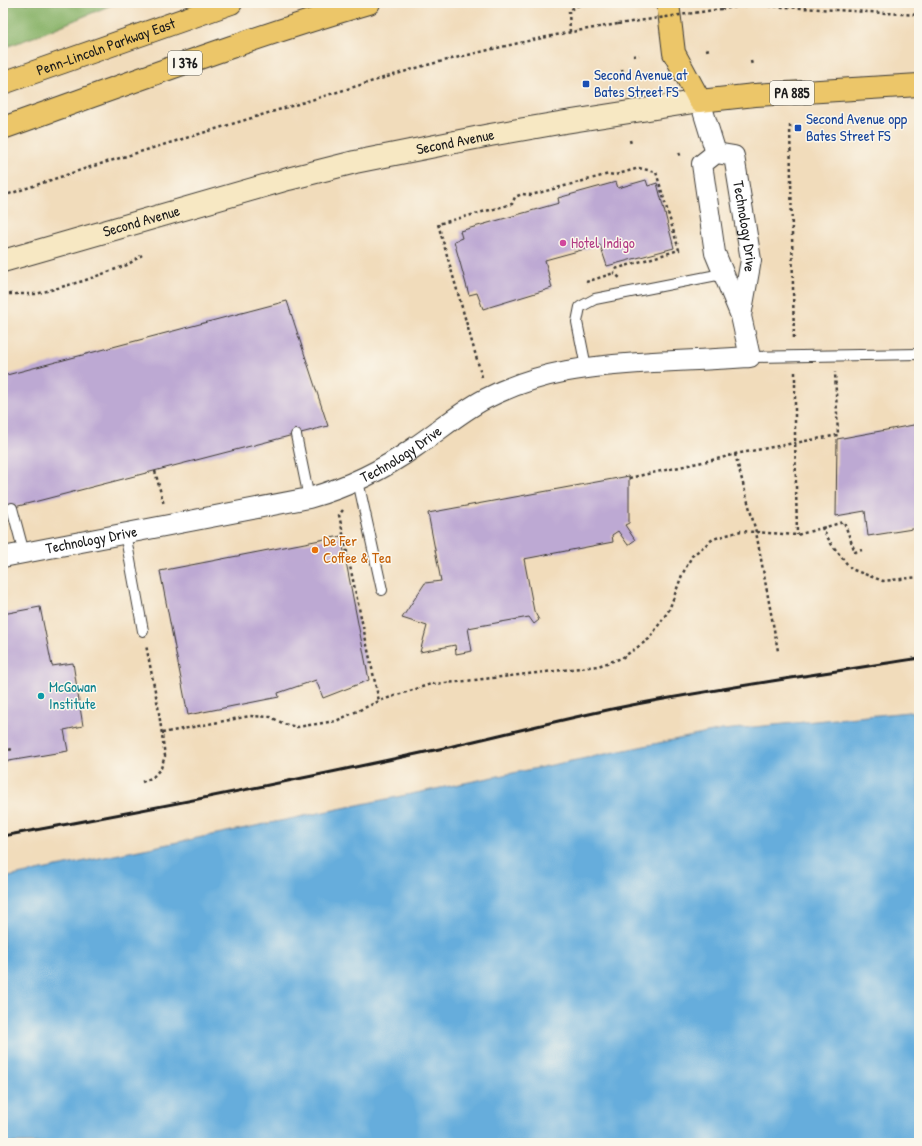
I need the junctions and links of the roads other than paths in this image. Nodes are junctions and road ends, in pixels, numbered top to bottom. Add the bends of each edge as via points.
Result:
1 (231, 3) edge
2 (369, 3) edge
3 (668, 3) edge
4 (3, 83) edge
5 (919, 85) edge
6 (700, 101) junction
7 (3, 128) edge
8 (716, 153) junction
9 (3, 261) edge
10 (722, 274) junction
11 (741, 316) junction
12 (919, 354) edge
13 (750, 357) junction
14 (586, 367) junction
15 (296, 435) dead end
16 (358, 481) junction
17 (309, 498) junction
18 (12, 508) dead end
19 (125, 534) junction
20 (24, 553) junction
21 (3, 557) edge
22 (382, 590) dead end
23 (143, 631) road end

1 - 4 main road, Penn-Lincoln Parkway East
2 - 7 main road, I 376 via 260,37
3 - 6 main road via 674,52
5 - 6 main road, Second Avenue / PA 885 via 762,94
6 - 8 street
6 - 9 main road, Second Avenue via 558,122 355,162
8 - 10 street, Technology Drive via 702,164 715,253
8 - 11 street, Technology Drive via 734,156 751,260
10 - 11 street, Technology Drive
10 - 14 lane via 595,299 580,308 577,322
11 - 13 street, Technology Drive
12 - 13 lane
13 - 14 street, Technology Drive
14 - 16 street, Technology Drive via 548,374 486,399 459,414 397,460
15 - 17 lane
16 - 17 street, Technology Drive
16 - 22 lane
17 - 19 street, Technology Drive
18 - 20 lane
19 - 20 street, Technology Drive
19 - 23 lane
20 - 21 street, Technology Drive

